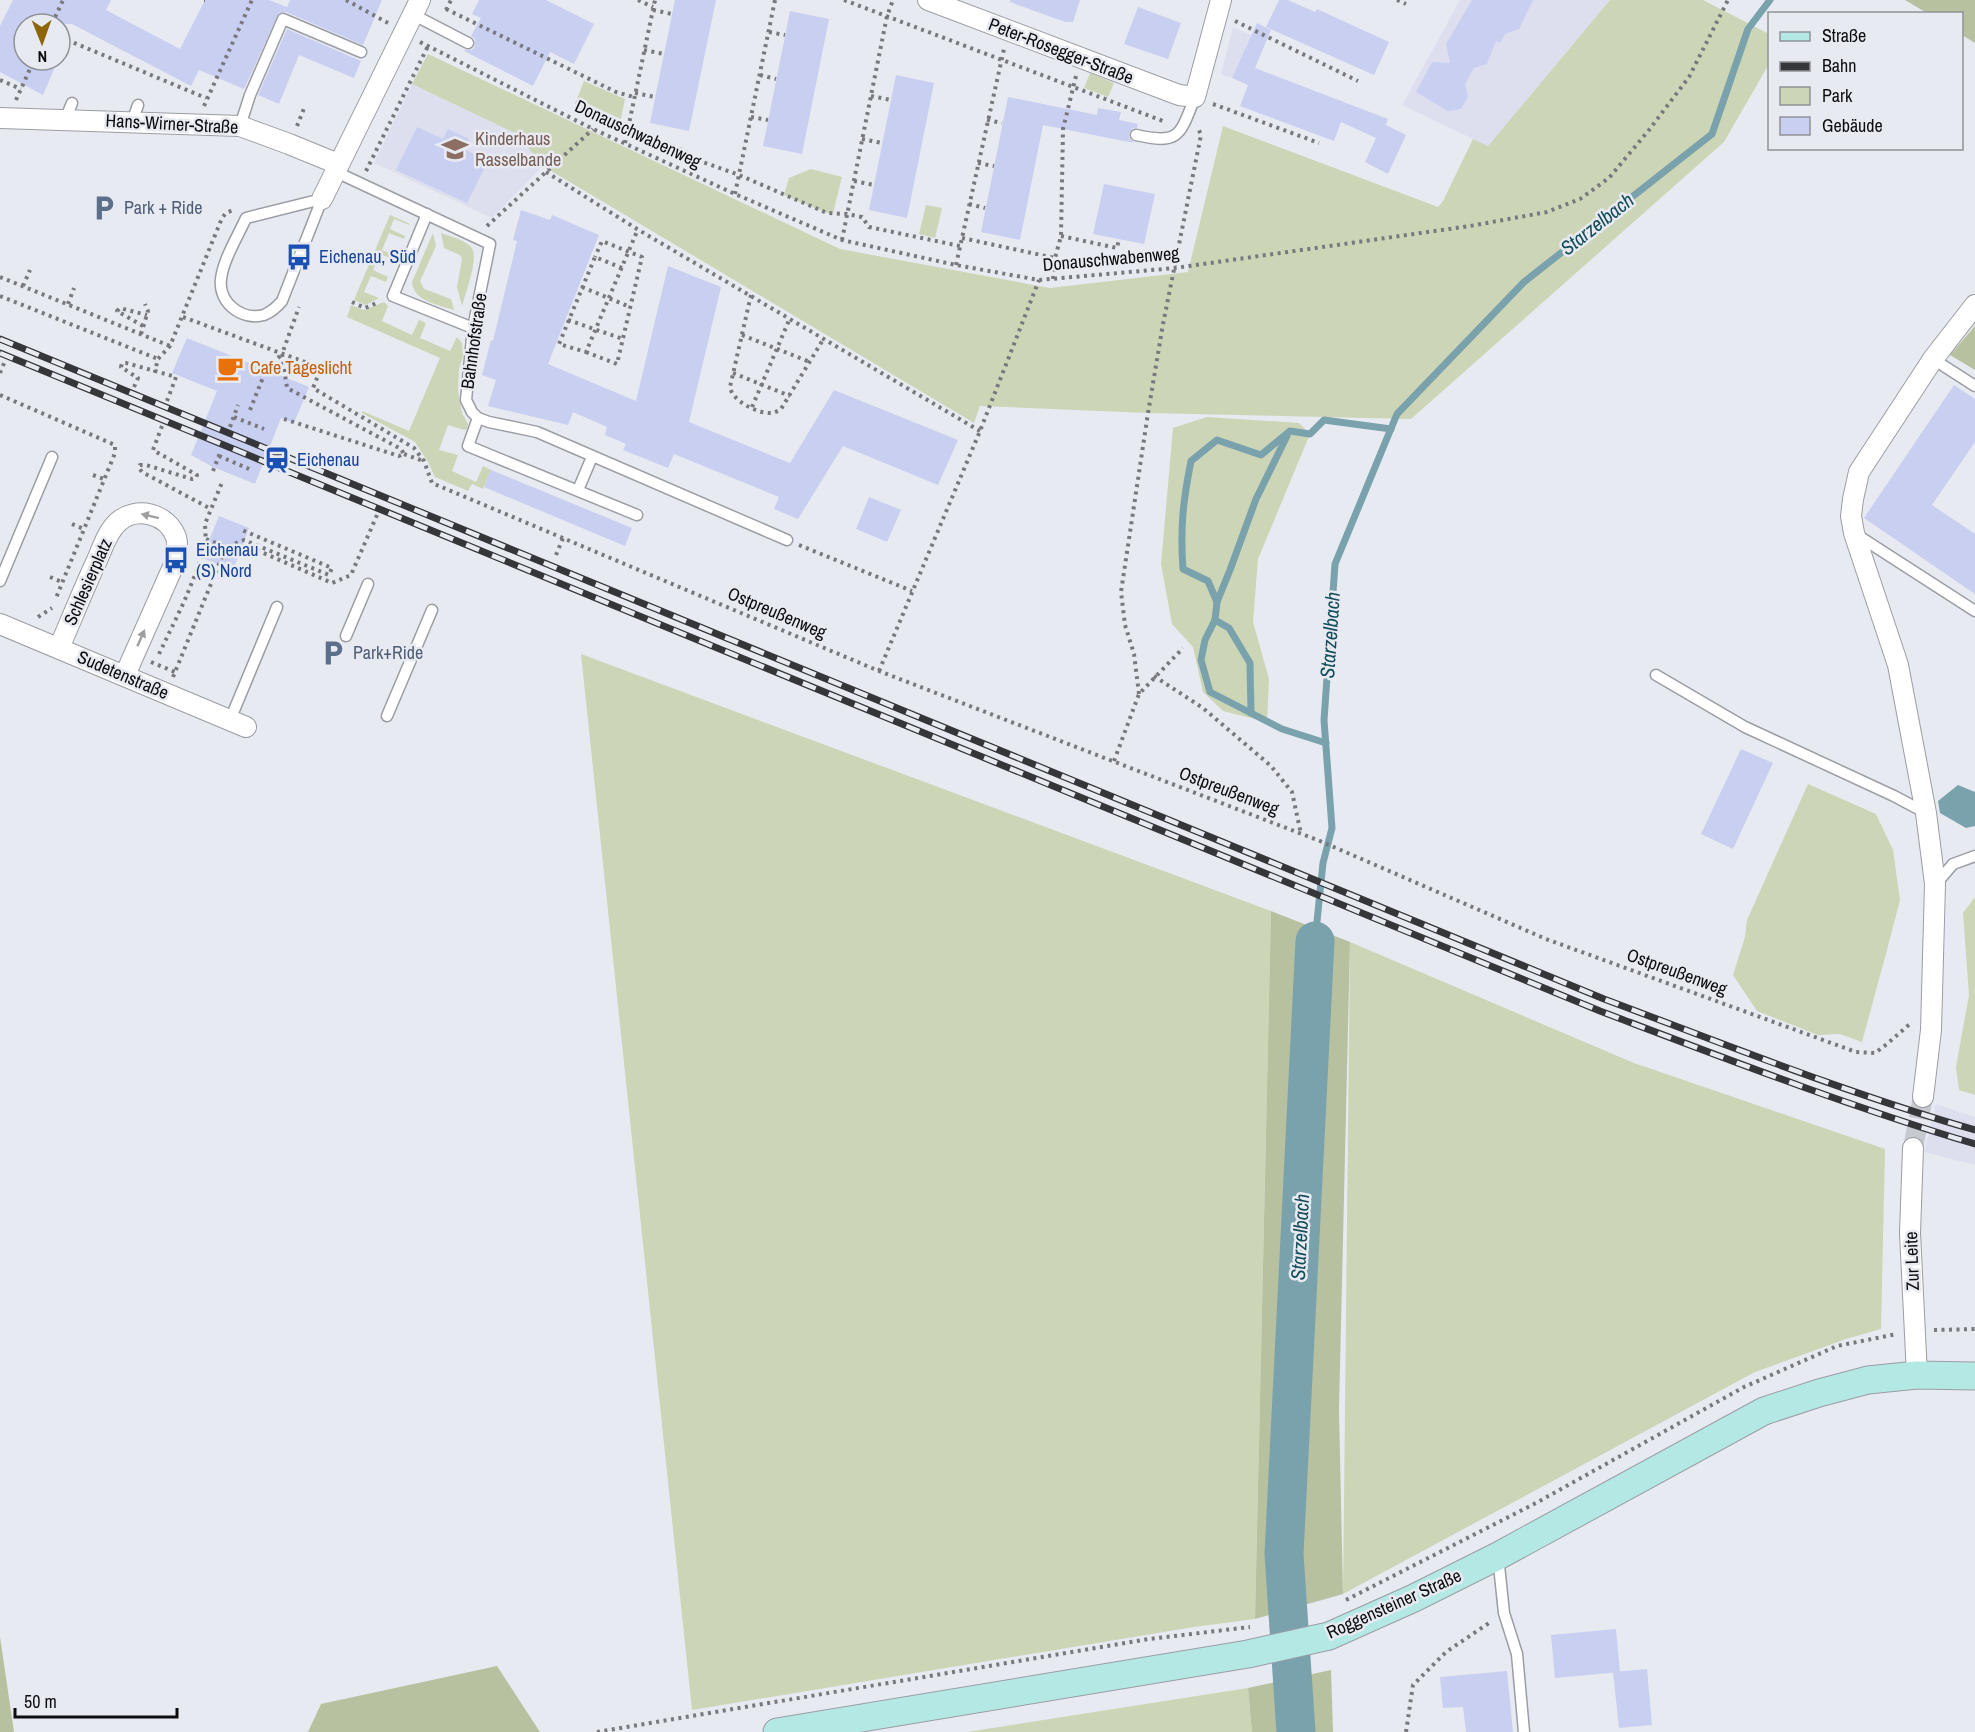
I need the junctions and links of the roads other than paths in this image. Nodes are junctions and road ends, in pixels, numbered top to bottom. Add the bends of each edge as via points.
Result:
1 (928, 0) edge
2 (1219, 6) edge
3 (412, 15) edge
4 (468, 43) dead end
5 (361, 52) dead end
6 (1192, 104) junction
7 (4, 118) edge
8 (240, 126) junction
9 (1136, 135) dead end
10 (336, 168) junction
11 (322, 199) junction
12 (427, 214) junction
13 (1975, 305) edge
14 (473, 328) junction
15 (1933, 359) junction
16 (1975, 386) edge
17 (478, 418) junction
18 (52, 457) dead end
19 (592, 457) junction
20 (578, 490) junction
21 (637, 515) dead end
22 (1854, 533) junction
23 (787, 540) road end
24 (0, 581) edge
25 (368, 584) dead end
26 (277, 607) dead end
27 (432, 610) dead end
28 (1975, 611) edge
29 (0, 624) edge
30 (346, 636) dead end
31 (59, 648) junction
32 (125, 675) junction
33 (1656, 675) dead end
34 (387, 716) dead end
35 (238, 723) joint
36 (1926, 813) junction
37 (1975, 856) edge
38 (1935, 884) junction
39 (1923, 1097) tunnel mouth
40 (1913, 1148) tunnel mouth
41 (1917, 1375) junction
42 (1975, 1376) edge
43 (1498, 1556) junction
44 (777, 1732) edge
45 (1524, 1732) edge

1 - 6 street, Peter-Rosegger-Straße via 1179,95
2 - 6 street
3 - 4 lane
3 - 10 street
5 - 8 lane via 283,19
6 - 9 lane via 1178,135 1158,139
7 - 8 street, Hans-Wirner-Straße via 30,126 69,111 93,127 135,114 153,130
8 - 10 street, Hans-Wirner-Straße
10 - 11 street
10 - 12 lane
11 - 11 lane via 246,218 221,280 221,291 232,308 242,314 264,315 282,301
12 - 14 lane, Bahnhofstraße via 490,244
12 - 14 lane via 393,296
13 - 15 street
14 - 17 lane, Bahnhofstraße via 466,400
15 - 16 lane
15 - 22 street via 1858,472 1852,499
17 - 19 lane via 537,432
17 - 20 lane via 468,446
18 - 24 lane
19 - 20 lane
19 - 23 lane
20 - 21 lane
22 - 28 lane
22 - 36 street via 1898,665
25 - 30 lane
26 - 35 lane
27 - 34 lane
29 - 31 street, Sudetenstraße
31 - 32 street, Sudetenstraße
32 -> 31 street, Schlesierplatz via 176,560 176,537 161,518 138,513 117,523 96,561
32 - 35 street, Sudetenstraße
33 - 36 lane via 1745,727
36 - 38 street
37 - 38 lane via 1953,864
38 - 39 street via 1931,1030
40 - 41 street, Zur Leite via 1910,1233
41 - 42 street, Roggensteiner Straße
41 - 43 street, Roggensteiner Straße via 1868,1380 1764,1411
43 - 44 street, Roggensteiner Straße via 1329,1636 1248,1654
43 - 45 lane via 1504,1613 1517,1654

